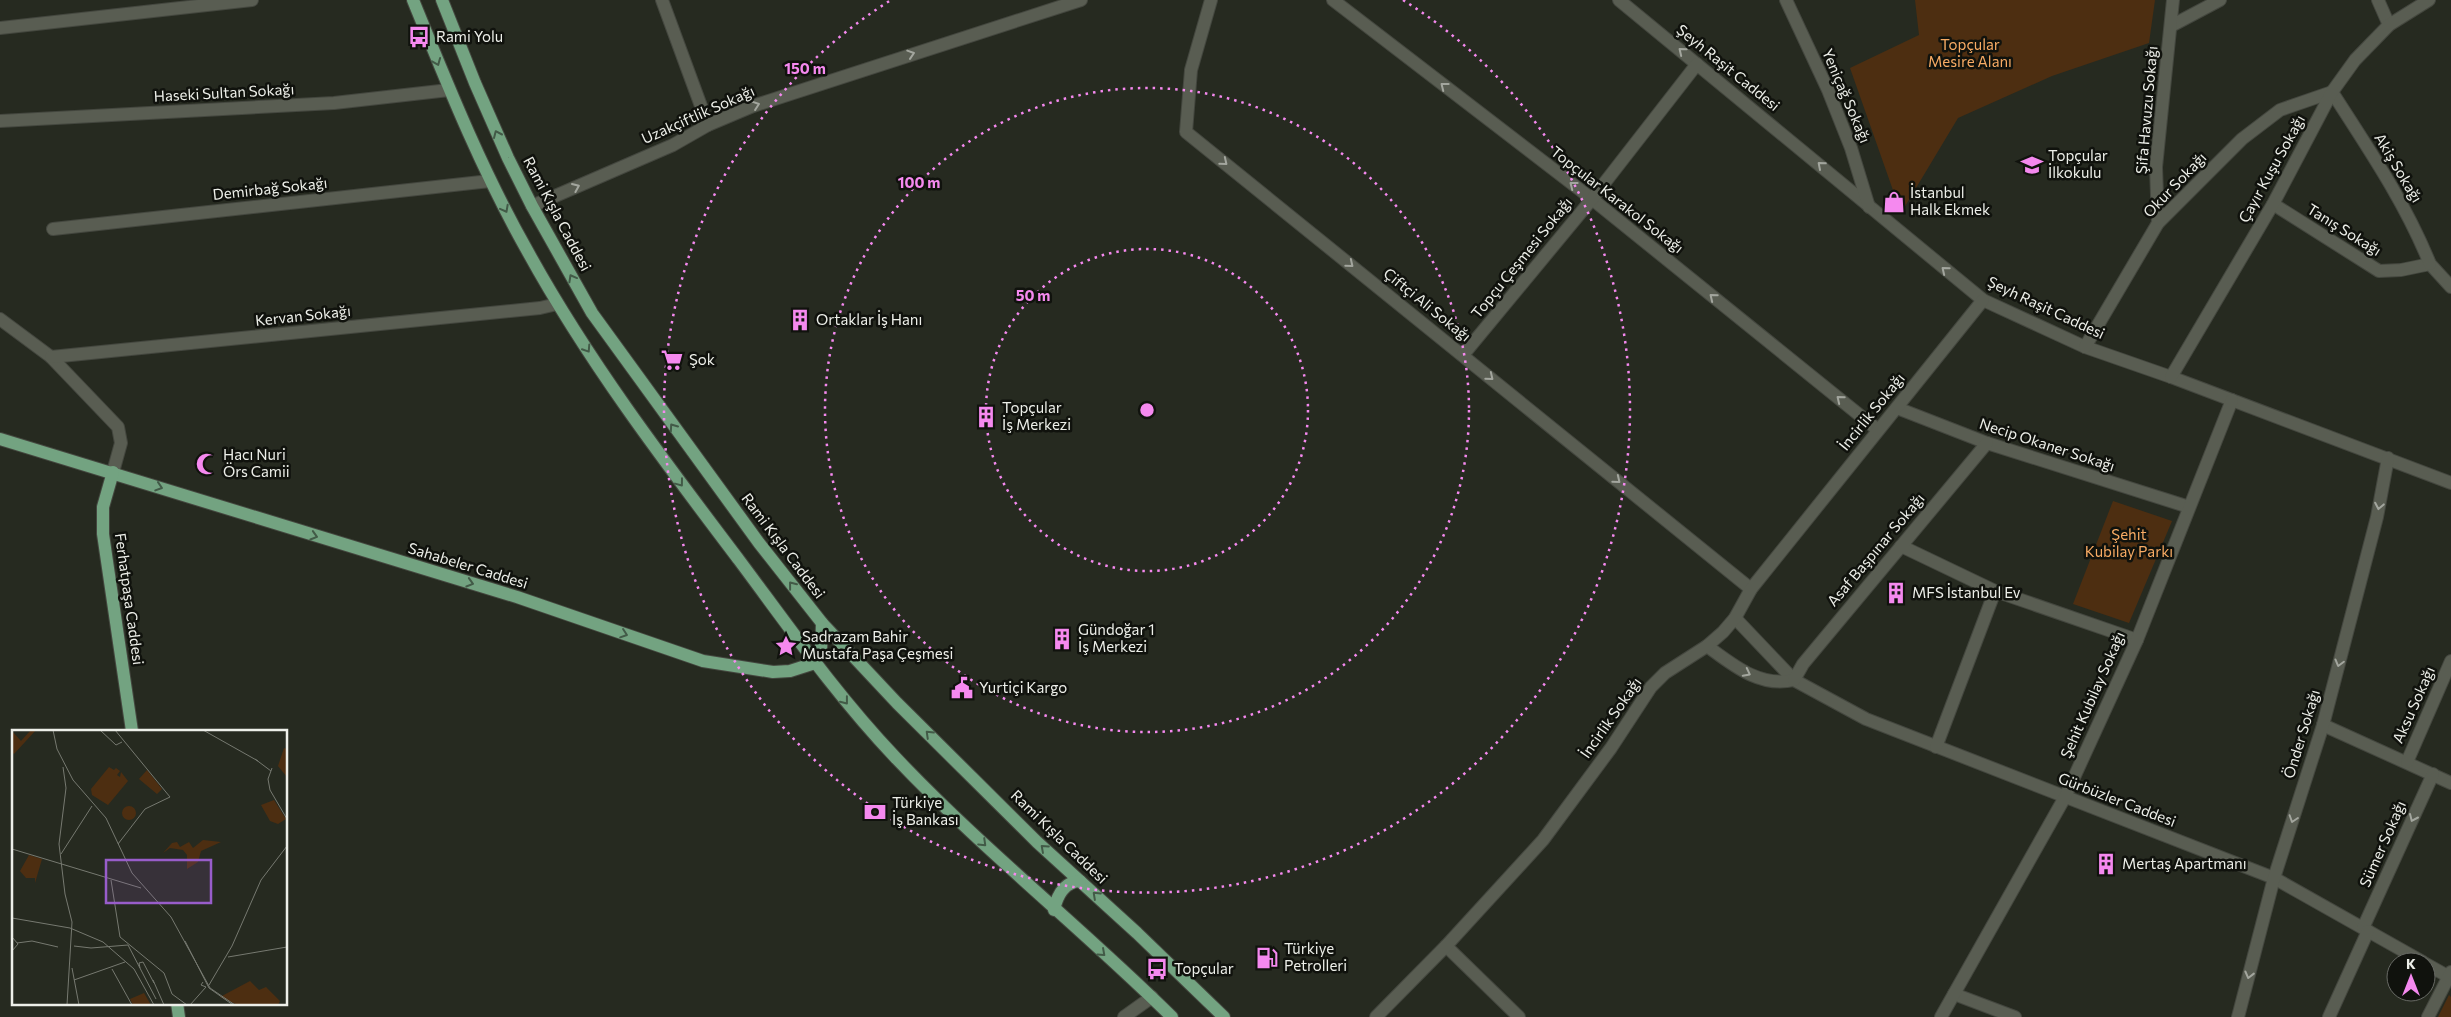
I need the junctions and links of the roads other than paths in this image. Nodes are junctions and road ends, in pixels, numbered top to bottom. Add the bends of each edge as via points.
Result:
1 (252, 0) edge
2 (413, 0) edge
3 (442, 0) edge
4 (662, 0) edge
5 (1081, 0) edge
6 (1211, 0) edge
7 (1333, 0) edge
8 (1619, 0) edge
9 (1786, 0) edge
10 (2173, 0) edge
11 (2220, 0) edge
12 (2378, 0) edge
13 (2429, 0) edge
14 (2389, 25) junction
15 (2171, 26) junction
16 (0, 28) edge
17 (1698, 64) junction
18 (449, 90) junction
19 (2332, 92) junction
20 (0, 121) edge
21 (708, 125) junction
22 (490, 181) junction
23 (1592, 199) junction
24 (2273, 204) junction
25 (532, 206) junction
26 (1869, 207) junction
27 (2158, 223) junction
28 (53, 229) dead end
29 (2430, 264) junction
30 (2451, 287) edge
31 (1983, 300) junction
32 (558, 304) junction
33 (0, 319) edge
34 (2084, 346) junction
35 (1464, 355) junction
36 (51, 357) junction
37 (2171, 377) junction
38 (2232, 400) junction
39 (1897, 408) junction
40 (1878, 430) junction
41 (0, 439) edge
42 (1987, 443) junction
43 (2388, 458) junction
44 (113, 472) junction
45 (2451, 483) edge
46 (2189, 507) junction
47 (1901, 546) junction
48 (1751, 589) junction
49 (1995, 591) junction
50 (1735, 618) junction
51 (822, 623) junction
52 (2136, 640) junction
53 (1707, 646) junction
54 (2451, 661) edge
55 (815, 663) junction
56 (1794, 680) junction
57 (2323, 725) junction
58 (132, 730) edge
59 (1936, 747) junction
60 (2407, 762) junction
61 (2433, 774) junction
62 (2451, 783) edge
63 (2065, 797) junction
64 (2274, 878) junction
65 (1080, 881) junction
66 (1054, 910) junction
67 (2366, 930) junction
68 (1446, 946) junction
69 (2405, 952) edge
70 (2436, 968) edge
71 (2450, 975) edge
72 (1954, 994) junction
73 (1152, 997) junction
74 (177, 1004) edge
75 (179, 1017) edge
76 (1124, 1017) edge
77 (1172, 1017) edge
78 (1224, 1017) edge
79 (1376, 1017) edge
80 (1519, 1017) edge
81 (1941, 1017) edge
82 (2015, 1017) edge
83 (2238, 1017) edge
84 (2329, 1017) edge
85 (2428, 1017) edge

1 - 16 street
2 -> 18 main road
25 -> 3 main road, Rami Kışla Caddesi via 475,83
4 - 21 street
21 -> 5 street, Uzakçiftlik Sokağı via 753,106
6 -> 35 street, Çiftçi Ali Sokağı via 1191,70 1186,132
23 -> 7 street, Topçular Karakol Sokağı
17 -> 8 street, Şeyh Raşit Caddesi
9 - 26 street, Yeniçağ Sokağı via 1831,98
10 - 15 street, Şifa Havuzu Sokağı
11 - 15 street
12 - 14 street
13 - 14 street, Çayır Kuşu Sokağı
14 - 19 street, Çayır Kuşu Sokağı via 2355,60
15 - 27 street, Şifa Havuzu Sokağı via 2156,167
17 - 23 street, Topçu Çeşmesi Sokağı
26 -> 17 street, Şeyh Raşit Caddesi
18 - 20 street, Haseki Sultan Sokağı via 334,103
18 - 22 main road
19 - 24 street, Çayır Kuşu Sokağı
19 - 27 street, Okur Sokağı via 2280,110 2242,139
19 - 29 street, Akiş Sokağı via 2395,190
25 -> 21 street, Uzakçiftlik Sokağı via 673,145
22 - 28 street, Demirbağ Sokağı
22 -> 32 main road
23 - 35 street, Topçu Çeşmesi Sokağı
40 -> 23 street, Topçular Karakol Sokağı
24 - 29 street, Tanış Sokağı via 2379,271
24 - 37 street, Çayır Kuşu Sokağı
51 -> 25 main road, Rami Kışla Caddesi via 698,461 592,313
31 -> 26 street, Şeyh Raşit Caddesi
27 - 34 street, Okur Sokağı
29 - 30 street
31 - 34 street, Şeyh Raşit Caddesi
31 - 39 street, İncirlik Sokağı
32 - 36 street, Kervan Sokağı
32 -> 55 main road via 669,468
33 - 36 street
34 - 37 street, Şeyh Raşit Caddesi
35 -> 48 street, Çiftçi Ali Sokağı
36 - 44 street via 118,427 121,443
37 - 38 street, Şeyh Raşit Caddesi
38 - 43 street, Şeyh Raşit Caddesi
38 - 46 street, Şehit Kubilay Sokağı
39 - 40 street, İncirlik Sokağı
39 - 42 street, Necip Okaner Sokağı
40 - 48 street, İncirlik Sokağı
41 - 44 main road, Sahabeler Caddesi
42 - 46 street, Necip Okaner Sokağı
42 - 47 street, Asaf Başpınar Sokağı
43 - 45 street, Şeyh Raşit Caddesi
43 -> 57 street, Önder Sokağı via 2377,517
44 -> 55 main road, Sahabeler Caddesi via 517,597 703,661 773,672 790,671
44 - 58 main road, Ferhatpaşa Caddesi via 103,507 103,534
46 - 52 street, Şehit Kubilay Sokağı
47 - 49 street
47 - 56 street, Asaf Başpınar Sokağı via 1803,664
48 - 50 street, İncirlik Sokağı
49 - 52 street
49 - 59 street
50 - 53 street, İncirlik Sokağı
50 - 56 street
51 - 55 main road via 821,651
65 -> 51 main road, Rami Kışla Caddesi via 897,703
52 - 63 street, Şehit Kubilay Sokağı
53 -> 56 street via 1736,668 1757,678 1781,683
53 - 68 street, İncirlik Sokağı via 1665,673 1651,687 1543,840
54 - 60 street, Aksu Sokağı
55 -> 66 main road via 897,759
56 - 59 street, Gürbüzler Caddesi via 1866,719
57 - 60 street
57 -> 64 street, Önder Sokağı
59 - 63 street, Gürbüzler Caddesi
60 - 61 street
61 - 62 street
61 -> 67 street, Sümer Sokağı
63 - 64 street, Gürbüzler Caddesi
63 - 72 street, Şehit Kubilay Sokağı
64 - 67 street, Gürbüzler Caddesi
64 -> 83 street, Önder Sokağı
65 - 66 main road via 1068,885 1058,895
78 -> 65 main road, Rami Kışla Caddesi
66 -> 73 main road
67 - 69 street, Gürbüzler Caddesi
67 - 84 street, Sümer Sokağı
68 - 79 street, İncirlik Sokağı
68 - 80 street
70 - 71 street, Gürbüzler Caddesi
71 - 85 street
72 - 81 street, Şehit Kubilay Sokağı
72 - 82 street
73 - 76 street
73 - 77 main road
74 - 75 main road

